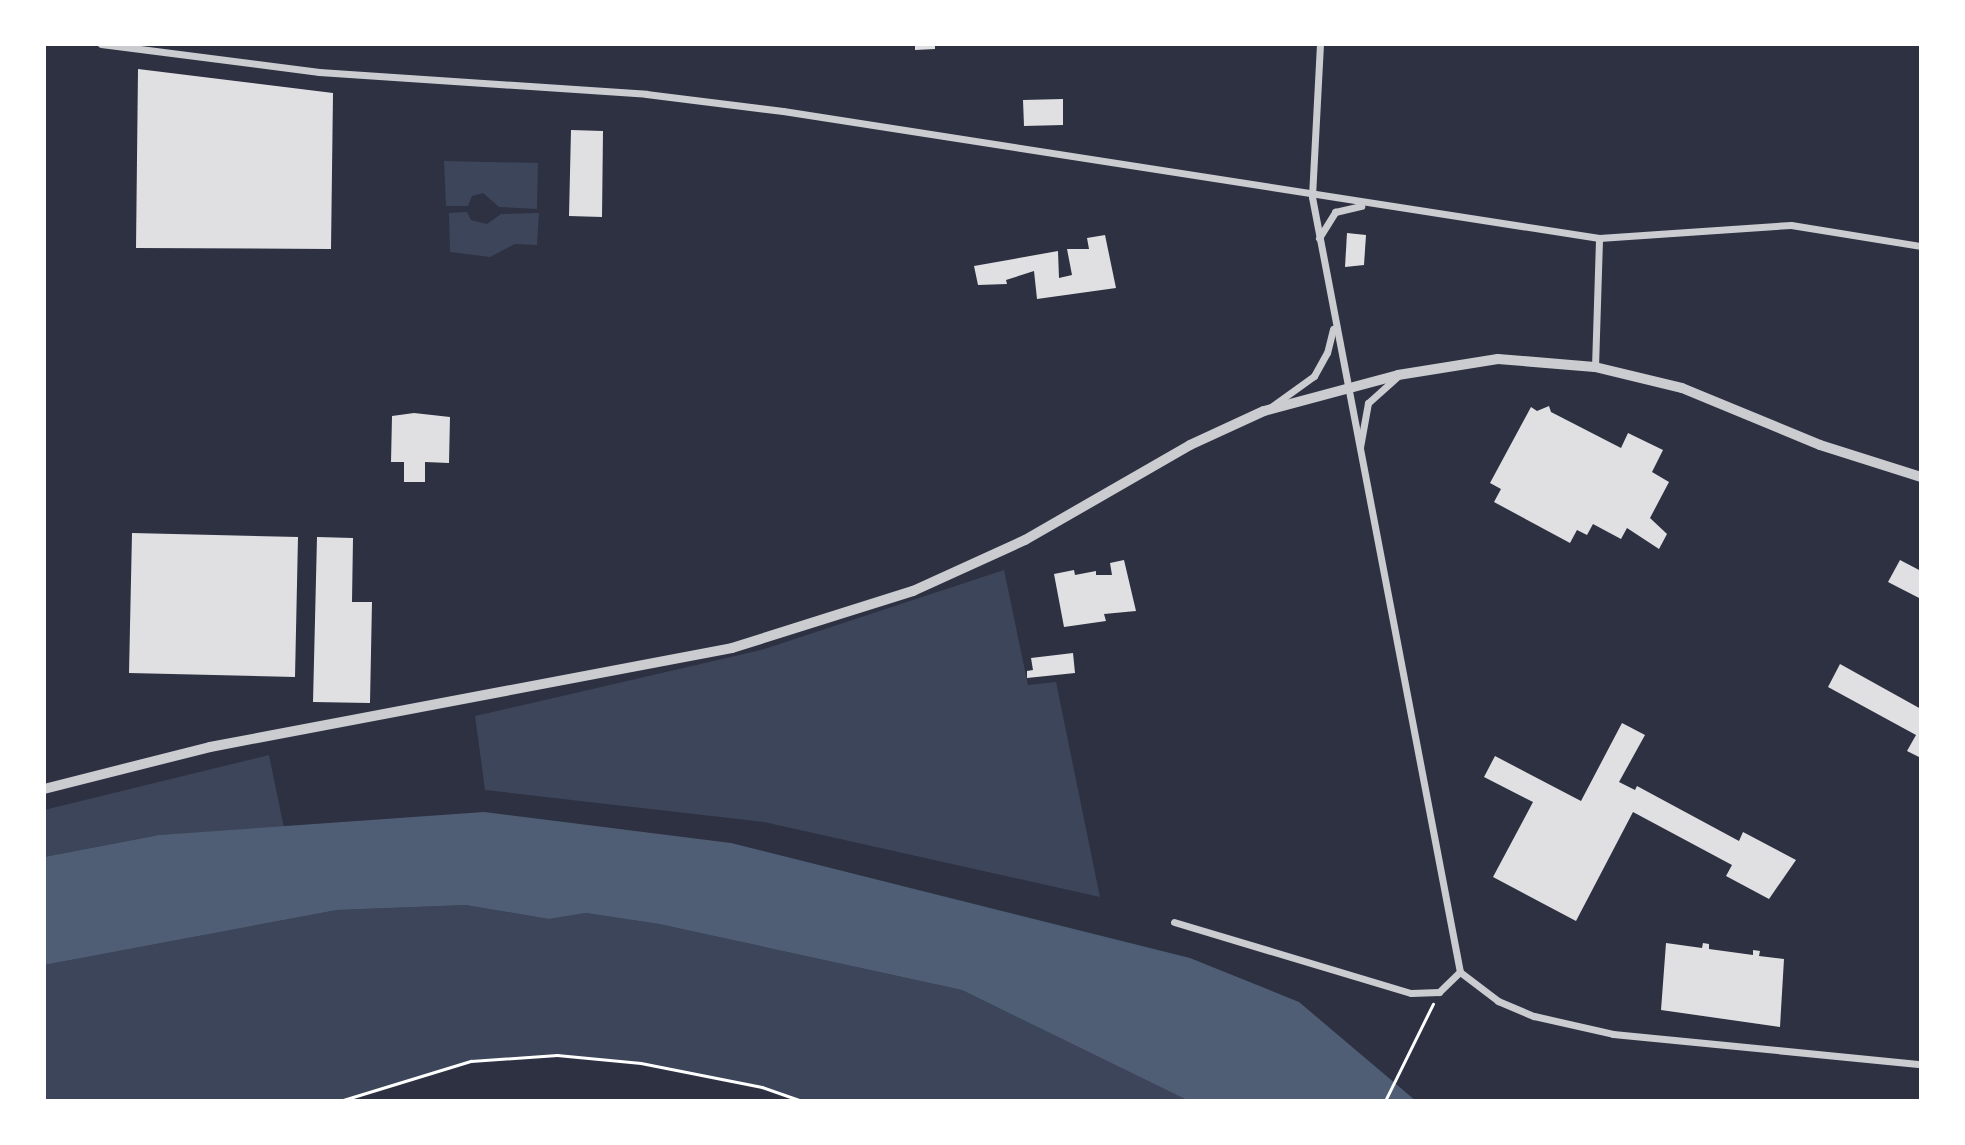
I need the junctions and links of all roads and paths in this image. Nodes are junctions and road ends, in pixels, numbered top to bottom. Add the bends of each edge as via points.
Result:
1 (101, 44) edge
2 (1320, 44) edge
3 (1312, 197) junction
4 (1377, 204) junction
5 (1318, 239) junction
6 (1599, 239) junction
7 (1921, 246) edge
8 (1334, 325) junction
9 (1595, 367) junction
10 (1398, 376) junction
11 (1346, 388) junction
12 (1264, 411) junction
13 (1359, 454) junction
14 (1921, 477) edge
15 (44, 789) edge
16 (1174, 922) dead end
17 (1460, 972) junction
18 (1439, 992) junction
19 (1921, 1064) edge
20 (340, 1101) edge
21 (802, 1101) edge
22 (1385, 1101) edge

1 - 3 street via 319,72 646,94 729,104
2 - 3 street
3 - 4 street
3 - 5 street
4 - 5 street via 1335,212
4 - 6 street
5 - 8 street
6 - 7 street via 1791,225
6 - 9 street
8 - 11 street
8 - 12 street via 1327,353 1314,376
9 - 10 street via 1498,359
9 - 14 street via 1682,388 1830,449
10 - 11 street
10 - 13 street via 1368,403
11 - 12 street
11 - 13 street
12 - 15 street via 1190,445 1026,540 913,591 732,648 209,747
13 - 17 street
16 - 18 street via 1411,993
17 - 18 street
17 - 19 street via 1497,1002 1534,1016 1613,1034
18 - 22 path
20 - 21 path via 471,1061 557,1055 641,1063 762,1087

